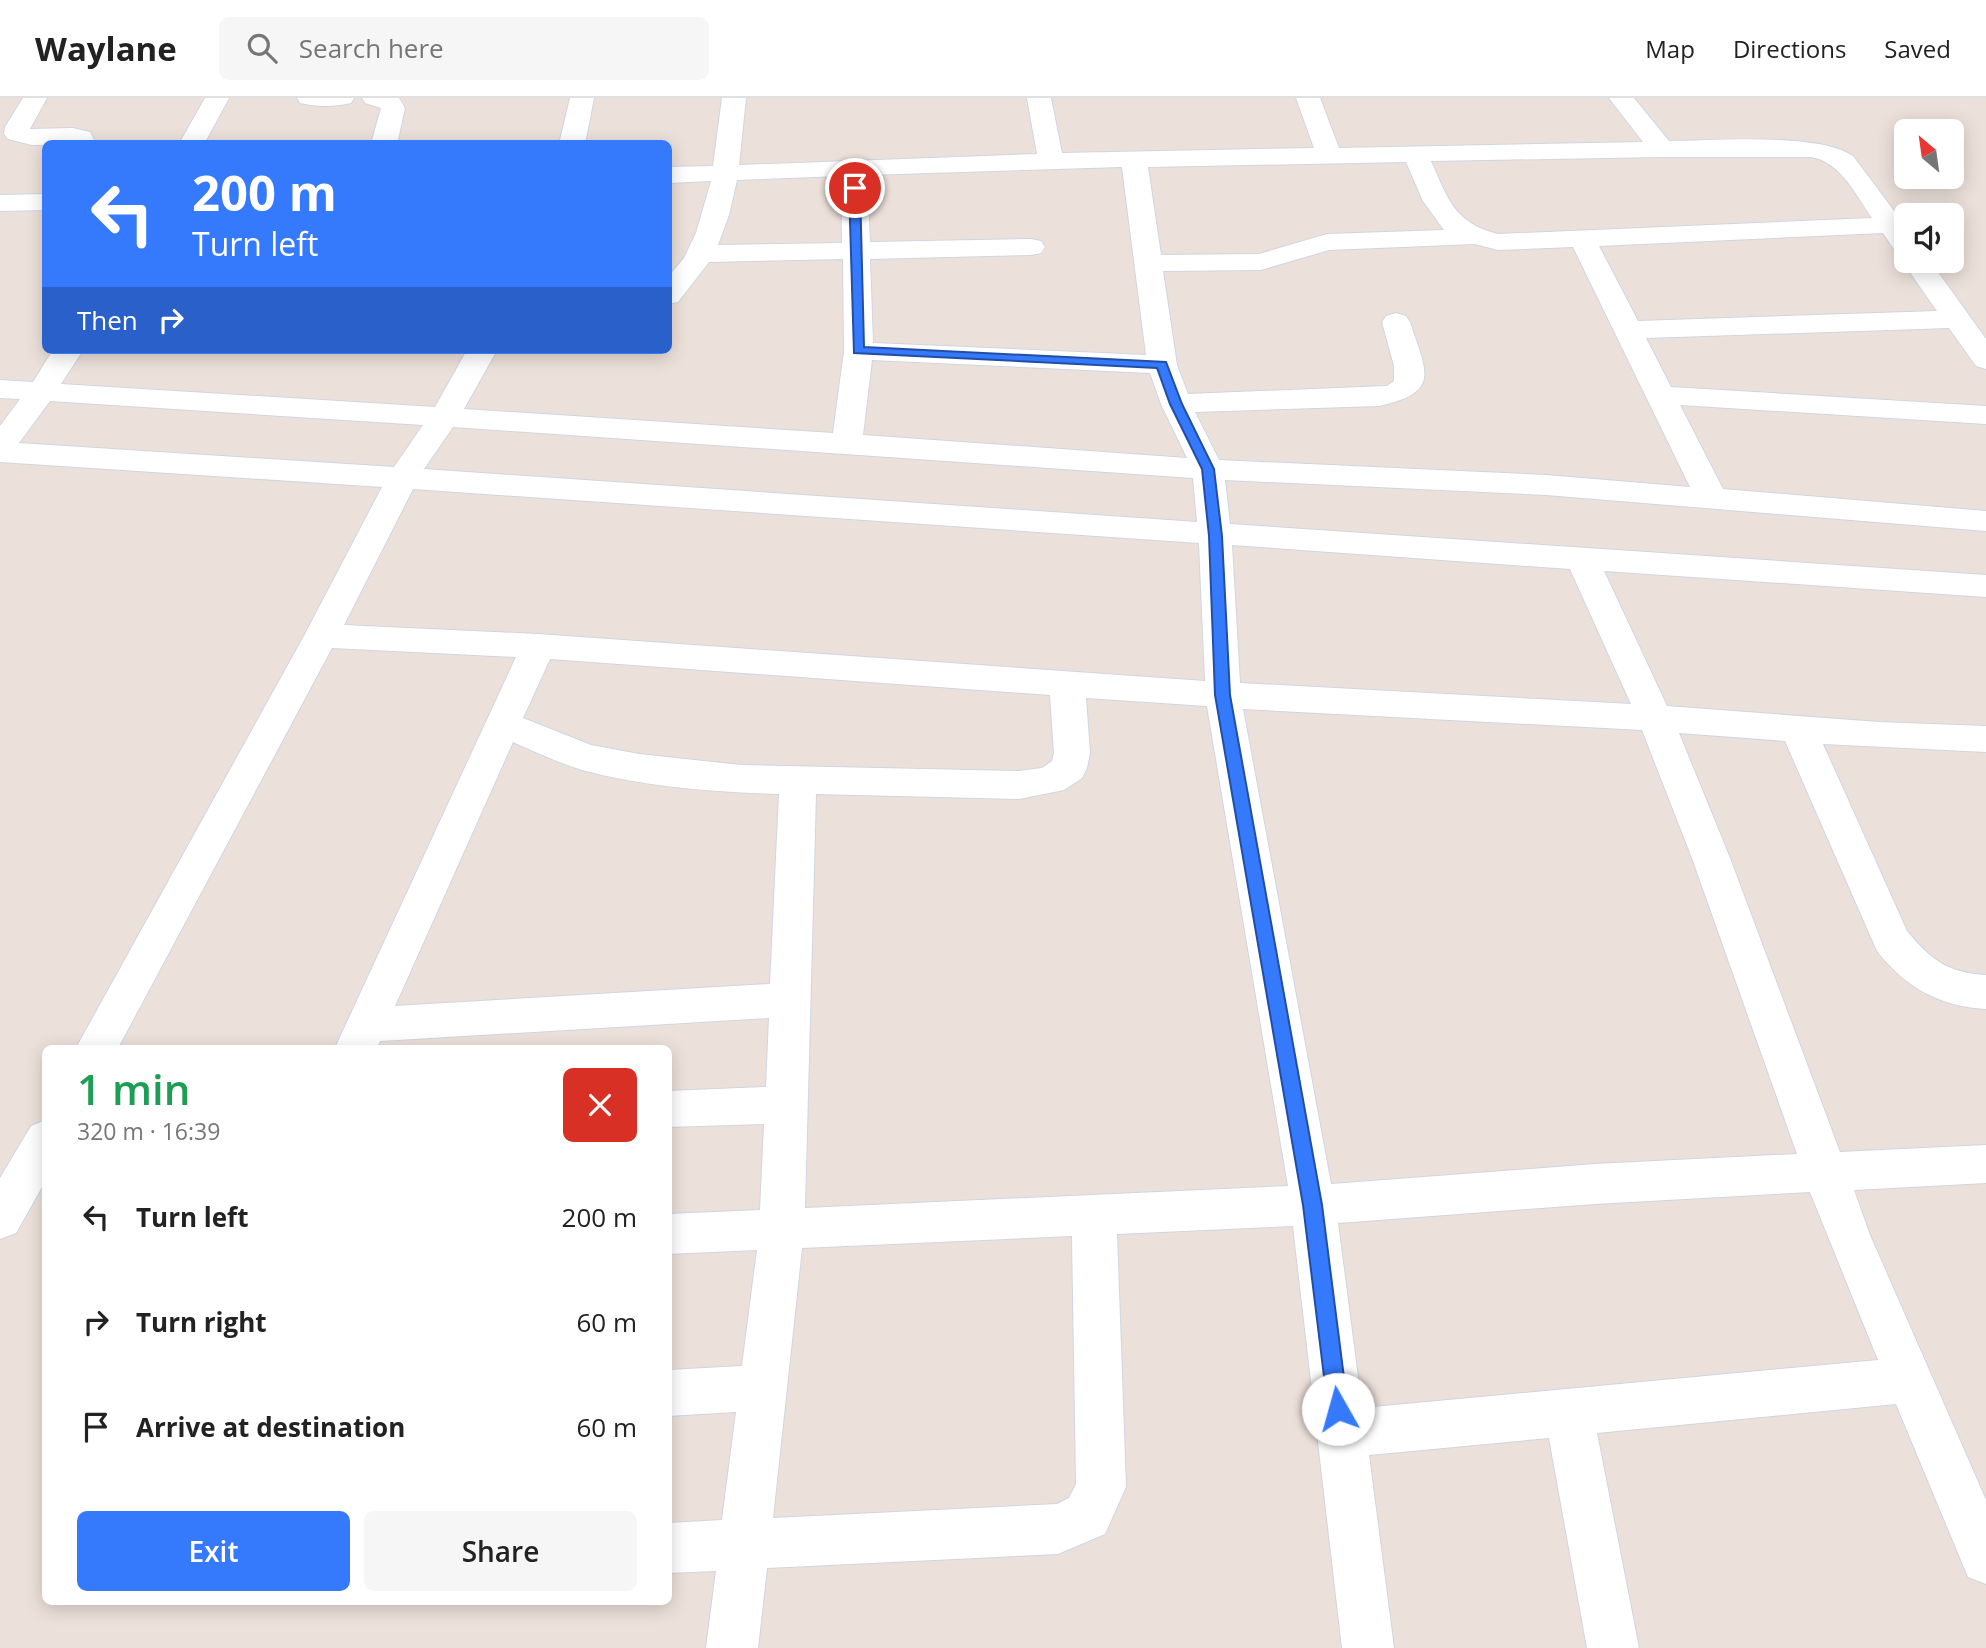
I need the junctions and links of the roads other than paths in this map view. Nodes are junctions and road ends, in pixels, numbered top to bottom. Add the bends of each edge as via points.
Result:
1 (35, 98) edge
2 (217, 98) edge
3 (342, 98) edge
4 (374, 98) edge
5 (582, 98) edge
6 (734, 98) edge
7 (1039, 98) edge
8 (1308, 98) edge
9 (1621, 98) edge
10 (309, 99) edge
11 (82, 140) edge
12 (193, 140) edge
13 (385, 140) edge
14 (573, 140) edge
15 (1662, 149) junction
16 (1415, 153) junction
17 (1329, 155) junction
18 (1134, 159) junction
19 (1051, 160) junction
20 (854, 167) junction
21 (727, 172) junction
22 (672, 175) edge
23 (42, 202) edge
24 (0, 203) edge
25 (1894, 229) edge
26 (1894, 235) edge
27 (1472, 237) junction
28 (1582, 238) junction
29 (1031, 247) dead end
30 (858, 252) junction
31 (700, 254) junction
32 (1148, 263) junction
33 (1924, 273) edge
34 (672, 291) edge
35 (1957, 319) junction
36 (1396, 322) dead end
37 (1627, 330) junction
38 (859, 351) junction
39 (65, 354) edge
40 (480, 354) edge
41 (1986, 360) edge
42 (1162, 365) junction
43 (0, 389) edge
44 (42, 391) junction
45 (1660, 396) junction
46 (1176, 404) junction
47 (1986, 415) edge
48 (445, 416) junction
49 (847, 443) junction
50 (0, 450) edge
51 (1208, 469) junction
52 (403, 477) junction
53 (1712, 499) junction
54 (1986, 521) edge
55 (1215, 536) junction
56 (1582, 560) junction
57 (1986, 586) edge
58 (321, 636) junction
59 (538, 646) junction
60 (1067, 683) junction
61 (1223, 695) junction
62 (1655, 718) junction
63 (503, 723) junction
64 (1798, 729) junction
65 (1986, 738) edge
66 (798, 781) junction
67 (1986, 992) edge
68 (789, 1000) junction
69 (361, 1036) edge
70 (99, 1045) edge
71 (786, 1105) junction
72 (672, 1109) edge
73 (42, 1146) edge
74 (1986, 1164) edge
75 (1824, 1171) junction
76 (1312, 1205) junction
77 (1094, 1217) junction
78 (0, 1219) edge
79 (782, 1227) junction
80 (672, 1234) edge
81 (1909, 1380) junction
82 (764, 1388) junction
83 (672, 1393) edge
84 (1569, 1412) junction
85 (1341, 1434) junction
86 (745, 1543) junction
87 (1983, 1543) edge
88 (672, 1548) edge
89 (732, 1648) edge
90 (1368, 1648) edge
91 (1613, 1648) edge

1 - 11 street via 17,134 72,135
2 - 12 street
3 - 10 street
4 - 13 street via 393,108
5 - 14 street
6 - 21 street
7 - 19 street
8 - 17 street
9 - 15 street
15 - 16 street
15 - 25 street via 1811,149 1832,153 1855,172
16 - 17 street
16 - 27 street via 1447,220
17 - 18 street
18 - 19 street
18 - 32 street
19 - 20 street
20 - 21 street
20 - 30 street
21 - 22 street
21 - 31 street
23 - 24 street
26 - 28 street
27 - 28 street via 1498,242
27 - 32 street via 1326,242 1261,262
28 - 37 street
29 - 30 street
30 - 31 street
30 - 38 street
31 - 34 street
32 - 42 street
33 - 35 street
35 - 37 street
35 - 41 street
36 - 46 street via 1409,366 1409,384 1398,393
37 - 45 street
38 - 42 street
38 - 49 street
39 - 44 street
40 - 48 street
42 - 46 street
43 - 44 street
44 - 48 street
44 - 50 street
45 - 47 street
45 - 53 street
46 - 51 street
48 - 49 street
48 - 52 street
49 - 51 street
50 - 52 street
51 - 53 street via 1546,485
51 - 55 street
52 - 55 street
52 - 58 street
53 - 54 street
55 - 56 street
55 - 61 street
56 - 57 street
56 - 62 street
58 - 59 street
58 - 70 street
59 - 60 street
59 - 63 street
60 - 61 street
60 - 66 street via 1072,753 1069,768 1051,780 1019,785
61 - 62 street
61 - 76 street
62 - 64 street
62 - 75 street via 1711,858
63 - 66 street via 585,757 729,777
63 - 69 street
64 - 65 street
64 - 67 street via 1891,940 1911,966 1939,985
66 - 68 street
68 - 69 street
68 - 71 street
71 - 72 street
71 - 79 street
73 - 78 street
74 - 75 street
75 - 76 street
75 - 81 street
76 - 77 street
76 - 85 street
77 - 79 street
77 - 86 street via 1101,1487 1087,1516 1058,1529
79 - 80 street
79 - 82 street
81 - 84 street
81 - 87 street
82 - 83 street
82 - 86 street
84 - 85 street
84 - 91 street
85 - 90 street
86 - 88 street
86 - 89 street

